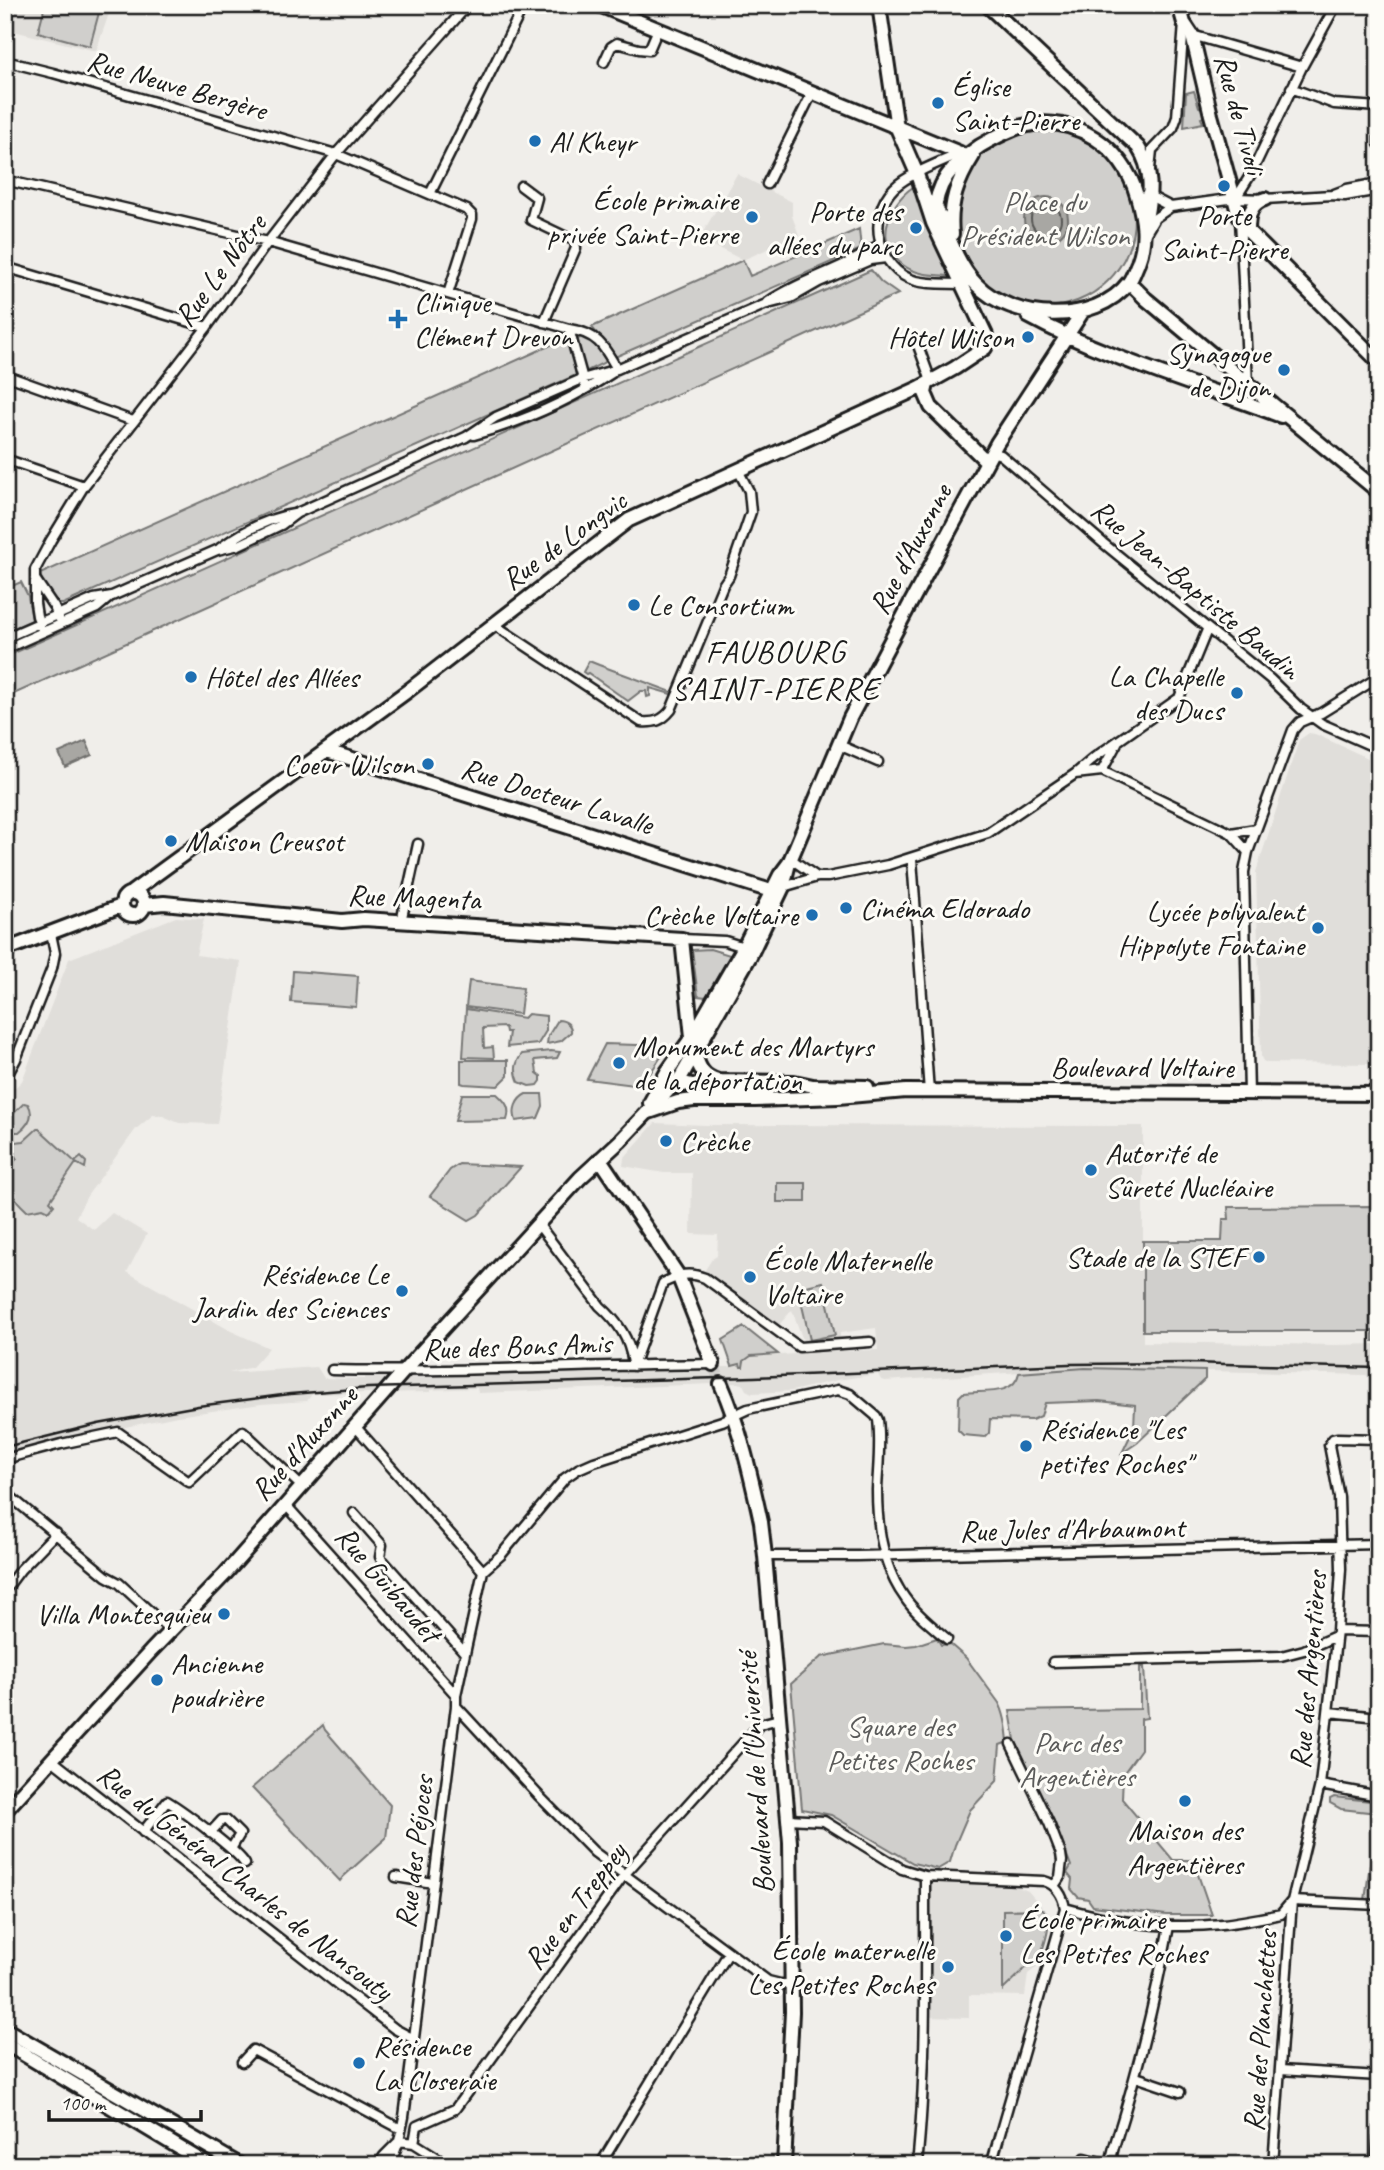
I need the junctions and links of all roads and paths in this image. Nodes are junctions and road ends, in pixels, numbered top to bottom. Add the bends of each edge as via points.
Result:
1 (468, 5) edge
2 (524, 5) edge
3 (599, 5) edge
4 (879, 5) edge
5 (987, 5) edge
6 (1179, 5) edge
7 (1336, 5) edge
8 (1184, 23) junction
9 (658, 29) junction
10 (1192, 35) junction
11 (5, 61) edge
12 (604, 62) dead end
13 (1302, 67) junction
14 (1295, 90) junction
15 (812, 93) junction
16 (1379, 107) edge
17 (1379, 113) edge
18 (897, 128) junction
19 (1379, 144) edge
20 (978, 148) junction
21 (960, 153) junction
22 (337, 154) junction
23 (917, 174) junction
24 (1150, 175) junction
25 (5, 180) edge
26 (1379, 183) edge
27 (767, 184) dead end
28 (521, 186) dead end
29 (1135, 187) junction
30 (1379, 190) edge
31 (430, 194) junction
32 (1332, 195) junction
33 (1150, 196) junction
34 (1236, 198) junction
35 (1265, 199) junction
36 (935, 204) junction
37 (1171, 207) junction
38 (1239, 216) junction
39 (933, 223) junction
40 (1145, 231) junction
41 (1248, 231) junction
42 (268, 242) junction
43 (880, 244) junction
44 (956, 251) junction
45 (886, 258) junction
46 (5, 267) edge
47 (1129, 282) junction
48 (961, 284) junction
49 (982, 290) junction
50 (448, 294) junction
51 (764, 305) junction
52 (1016, 309) junction
53 (1083, 311) junction
54 (544, 321) junction
55 (207, 327) junction
56 (569, 329) junction
57 (1065, 336) junction
58 (916, 340) dead end
59 (1379, 362) edge
60 (617, 369) junction
61 (1231, 370) junction
62 (5, 375) edge
63 (582, 379) junction
64 (929, 382) junction
65 (1248, 384) junction
66 (587, 389) junction
67 (1215, 391) junction
68 (1291, 420) junction
69 (133, 421) junction
70 (466, 437) junction
71 (989, 457) junction
72 (5, 459) edge
73 (738, 470) junction
74 (84, 486) junction
75 (1378, 486) edge
76 (35, 579) junction
77 (112, 596) junction
78 (57, 615) junction
79 (40, 623) junction
80 (61, 624) junction
81 (493, 624) junction
82 (1207, 630) junction
83 (43, 632) junction
84 (5, 638) edge
85 (5, 649) edge
86 (1379, 677) edge
87 (1312, 718) junction
88 (1120, 738) junction
89 (839, 745) junction
90 (1379, 749) edge
91 (327, 751) junction
92 (878, 762) dead end
93 (1102, 771) junction
94 (1075, 774) junction
95 (1256, 829) junction
96 (1231, 833) junction
97 (418, 844) dead end
98 (1248, 852) junction
99 (912, 859) junction
100 (790, 861) junction
101 (153, 876) junction
102 (817, 877) junction
103 (777, 889) junction
104 (132, 892) junction
105 (144, 903) junction
106 (121, 906) junction
107 (401, 922) junction
108 (51, 934) junction
109 (682, 939) junction
110 (744, 947) junction
111 (5, 950) edge
112 (688, 990) junction
113 (716, 1008) junction
114 (692, 1037) junction
115 (681, 1054) junction
116 (695, 1054) junction
117 (5, 1079) edge
118 (678, 1082) junction
119 (813, 1086) junction
120 (655, 1091) junction
121 (906, 1091) junction
122 (929, 1092) junction
123 (1249, 1094) junction
124 (1379, 1094) edge
125 (694, 1100) junction
126 (645, 1113) junction
127 (600, 1159) junction
128 (538, 1224) junction
129 (678, 1275) junction
130 (870, 1342) dead end
131 (713, 1364) joint
132 (633, 1366) junction
133 (332, 1370) dead end
134 (403, 1372) junction
135 (721, 1384) tunnel mouth
136 (732, 1416) junction
137 (355, 1426) junction
138 (1379, 1439) edge
139 (5, 1459) edge
140 (301, 1486) junction
141 (5, 1492) edge
142 (285, 1504) junction
143 (354, 1513) dead end
144 (56, 1533) junction
145 (1379, 1544) edge
146 (1341, 1545) junction
147 (765, 1556) junction
148 (885, 1556) junction
149 (483, 1571) junction
150 (5, 1590) edge
151 (171, 1632) junction
152 (1379, 1632) edge
153 (1337, 1633) junction
154 (947, 1639) dead end
155 (464, 1651) junction
156 (1053, 1662) dead end
157 (456, 1695) junction
158 (456, 1706) junction
159 (1329, 1712) junction
160 (1379, 1717) edge
161 (779, 1719) junction
162 (1011, 1744) dead end
163 (52, 1760) junction
164 (1320, 1785) junction
165 (1379, 1796) edge
166 (5, 1811) edge
167 (788, 1819) junction
168 (143, 1832) junction
169 (210, 1833) junction
170 (231, 1849) junction
171 (245, 1864) dead end
172 (624, 1874) junction
173 (925, 1876) junction
174 (396, 1877) dead end
175 (433, 1883) junction
176 (1054, 1886) junction
177 (1292, 1901) junction
178 (1375, 1904) edge
179 (1065, 1908) junction
180 (1169, 1926) junction
181 (729, 1952) junction
182 (792, 1984) junction
183 (5, 2029) edge
184 (412, 2038) junction
185 (5, 2043) edge
186 (242, 2062) dead end
187 (1280, 2070) junction
188 (1379, 2076) edge
189 (1136, 2077) junction
190 (1180, 2092) dead end
191 (404, 2117) junction
192 (417, 2126) junction
193 (1379, 2127) edge
194 (401, 2129) junction
195 (399, 2141) junction
196 (414, 2143) junction
197 (1377, 2157) edge
198 (208, 2165) edge
199 (240, 2165) edge
200 (379, 2165) edge
201 (390, 2165) edge
202 (449, 2165) edge
203 (600, 2165) edge
204 (784, 2165) edge
205 (918, 2165) edge
206 (991, 2165) edge
207 (1082, 2165) edge
208 (1114, 2165) edge
209 (1273, 2165) edge

1 - 22 street, Rue Le Nôtre
2 - 31 street
3 - 9 main road
4 - 18 main road
5 - 24 main road via 1138,147
6 - 8 main road, Rue de Tivoli
7 - 13 street
8 - 10 main road, Rue de Tivoli
8 - 24 street via 1177,117 1151,153
9 - 12 street via 649,50 617,43
9 - 15 main road
10 - 13 street
10 - 34 main road, Rue de Tivoli
11 - 22 street, Rue Neuve Bergère
13 - 14 street
14 - 16 street via 1334,104
14 - 34 street
15 - 18 main road
15 - 27 street
17 - 19 street
18 - 21 main road
18 - 23 main road
20 - 21 street
20 - 29 main road via 1009,130 1063,125 1092,135 1110,149
20 - 36 main road via 947,174
20 - 44 main road via 960,177 951,204
21 - 23 street
22 - 31 street, Rue Neuve Bergère
22 - 42 street, Rue Le Nôtre
23 - 36 main road
23 - 39 main road
23 - 43 street via 894,188 884,203
24 - 33 main road
25 - 42 street
26 - 32 street
28 - 54 street via 537,198 531,220 575,241
29 - 33 street
29 - 40 main road
30 - 32 street
31 - 50 street, Rue Neuve Bergère via 472,215
32 - 35 street
33 - 37 street
33 - 40 main road
34 - 35 street
34 - 37 street
34 - 38 main road, Rue de Tivoli
35 - 41 main road via 1251,209
36 - 39 main road
36 - 44 main road
37 - 40 street
38 - 41 main road
38 - 65 street
39 - 48 main road
40 - 47 main road
41 - 59 main road
42 - 50 street
42 - 55 street, Rue Le Nôtre
43 - 45 street
43 - 51 street
44 - 49 main road
45 - 48 street via 916,281
45 - 51 street via 870,260 791,298
46 - 55 street
47 - 53 main road via 1103,303
47 - 61 main road
48 - 49 street
48 - 64 main road, Rue de Longvic via 987,344
49 - 52 main road
50 - 54 street
51 - 60 street
52 - 53 main road via 1041,314
52 - 57 main road
53 - 57 main road, Rue d'Auxonne
54 - 56 street
55 - 69 street, Rue Le Nôtre
56 - 60 street via 584,331 598,341
56 - 63 street
57 - 67 main road
57 - 71 main road, Rue d'Auxonne
58 - 64 street
60 - 63 street
60 - 66 street
61 - 65 main road
61 - 67 main road via 1228,383
62 - 69 street
63 - 66 street
63 - 70 street via 496,417
64 - 71 main road via 925,393 931,407
64 - 73 main road, Rue de Longvic
65 - 68 main road
66 - 70 street via 500,428
67 - 68 main road
68 - 75 main road
69 - 74 street, Rue Le Nôtre
70 - 77 street via 296,513 270,520 218,550
71 - 82 street, Rue Jean-Baptiste Baudin via 1001,455
71 - 89 main road, Rue d'Auxonne
72 - 74 street
73 - 81 main road, Rue de Longvic via 629,520
73 - 81 street via 749,491 751,512 729,576 663,719 641,722
74 - 76 street, Rue Le Nôtre via 35,570
76 - 78 street
76 - 79 street, Rue Le Nôtre
77 - 78 street
77 - 80 street
78 - 79 street
78 - 80 street
79 - 83 street, Rue Le Nôtre
79 - 84 street
80 - 83 street
81 - 91 main road, Rue de Longvic
82 - 87 street, Rue Jean-Baptiste Baudin
82 - 88 street via 1179,698
83 - 85 street
86 - 87 street
87 - 90 street, Rue Jean-Baptiste Baudin
87 - 95 street via 1300,722 1288,740
88 - 93 street
88 - 94 street
89 - 92 street
89 - 100 main road, Rue d'Auxonne
91 - 101 main road, Rue de Longvic
91 - 103 main road, Rue Docteur Lavalle
93 - 94 street
93 - 96 street
94 - 99 street via 988,833
95 - 96 street
95 - 98 street
96 - 98 street
97 - 107 street
98 - 123 street via 1244,872
99 - 102 street
99 - 122 street
100 - 102 street
100 - 103 main road, Rue d'Auxonne
101 - 104 main road, Rue de Longvic
101 - 105 main road
102 - 103 street
103 - 110 main road, Rue d'Auxonne
103 - 113 main road, Rue d'Auxonne via 750,956
104 - 105 main road
104 - 106 main road via 122,898
105 - 106 main road via 141,912 131,915
105 - 107 main road, Rue Magenta
106 - 108 main road
107 - 109 main road, Rue Magenta
108 - 111 main road
108 - 117 street via 52,968
109 - 110 street via 726,941
109 - 112 main road
110 - 113 main road, Rue d'Auxonne
112 - 113 main road via 700,1004
112 - 114 main road
113 - 114 main road, Rue d'Auxonne
113 - 116 main road, Rue d'Auxonne
114 - 115 main road, Rue d'Auxonne
115 - 118 main road
115 - 120 main road, Rue d'Auxonne
116 - 118 main road, Rue d'Auxonne
116 - 119 main road, Boulevard Voltaire via 702,1073 718,1082
118 - 119 main road, Boulevard Voltaire via 710,1089
118 - 120 main road, Boulevard Voltaire
118 - 125 main road
118 - 126 main road, Rue d'Auxonne
119 - 121 main road, Boulevard Voltaire
120 - 126 main road, Rue d'Auxonne
121 - 122 main road, Boulevard Voltaire
121 - 125 main road, Boulevard Voltaire
122 - 123 main road, Boulevard Voltaire
123 - 124 main road, Boulevard Voltaire
125 - 126 main road, Boulevard Voltaire
126 - 127 main road, Rue d'Auxonne
127 - 128 main road, Rue d'Auxonne
127 - 129 main road
128 - 132 street, Rue des Bons Amis via 612,1316 630,1344
128 - 134 main road, Rue d'Auxonne
129 - 130 street via 692,1273 705,1278 799,1347
129 - 131 main road
129 - 132 street via 663,1283
131 - 132 street, Rue des Bons Amis
132 - 134 street, Rue des Bons Amis
133 - 134 street, Rue des Bons Amis
134 - 137 main road, Rue d'Auxonne
135 - 136 main road, Boulevard de l'Université
136 - 147 main road, Boulevard de l'Université via 754,1489
136 - 148 street via 838,1390 876,1416
136 - 149 street via 578,1469
137 - 140 main road, Rue d'Auxonne
137 - 149 street
138 - 146 street, Rue des Argentières via 1337,1438 1329,1445 1339,1497
139 - 140 street via 118,1432 189,1482 243,1431
140 - 142 main road, Rue d'Auxonne
141 - 144 street
142 - 151 main road, Rue d'Auxonne
142 - 157 street, Rue Guibaudet
143 - 155 street via 382,1545 380,1557 399,1581
144 - 150 street
144 - 151 street
145 - 146 street, Rue Jules d'Arbaumont
146 - 148 street, Rue Jules d'Arbaumont
146 - 153 street, Rue des Argentières
147 - 148 street, Rue Jules d'Arbaumont
147 - 161 main road, Boulevard de l'Université
148 - 154 street via 904,1597
149 - 155 street, Rue des Péjoces
151 - 163 main road, Rue d'Auxonne
152 - 153 street
153 - 156 street via 1280,1656
153 - 159 street, Rue des Argentières
155 - 157 street, Rue des Péjoces
157 - 158 street, Rue des Péjoces
158 - 172 street via 568,1827
158 - 175 street, Rue des Péjoces
159 - 160 street
159 - 164 street, Rue des Argentières
161 - 167 main road, Boulevard de l'Université
161 - 172 street, Rue en Treppey via 760,1724
162 - 176 street via 1061,1854 1060,1877
163 - 166 main road, Rue d'Auxonne
163 - 168 street, Rue du Général Charles de Nansouty
164 - 165 street
164 - 177 street, Rue des Argentières
167 - 173 street via 824,1821 902,1869
167 - 182 main road, Boulevard de l'Université
168 - 169 street via 167,1801
168 - 184 street, Rue du Général Charles de Nansouty
169 - 170 street
169 - 170 street via 226,1820 240,1834
170 - 171 street
172 - 181 street
172 - 192 street, Rue en Treppey via 455,2109
173 - 176 street via 1044,1881
173 - 205 street
174 - 175 street
175 - 184 street, Rue des Péjoces
176 - 179 street
177 - 178 street
177 - 180 street via 1281,1914 1222,1924
177 - 187 street, Rue des Planchettes
179 - 180 street
179 - 206 street
180 - 189 street
181 - 182 street via 768,1981
181 - 203 street
182 - 204 main road, Boulevard de l'Université
183 - 199 main road
184 - 191 street, Rue des Péjoces
185 - 198 main road
186 - 194 street via 253,2050
187 - 188 street
187 - 209 street, Rue des Planchettes
189 - 190 street
189 - 208 street via 1114,2147
191 - 192 street
191 - 194 street, Rue des Péjoces
192 - 196 street
193 - 197 street
194 - 195 street, Rue des Péjoces
195 - 196 street
195 - 200 street
195 - 201 street, Rue des Péjoces
196 - 202 street
207 - 208 street via 1088,2158

